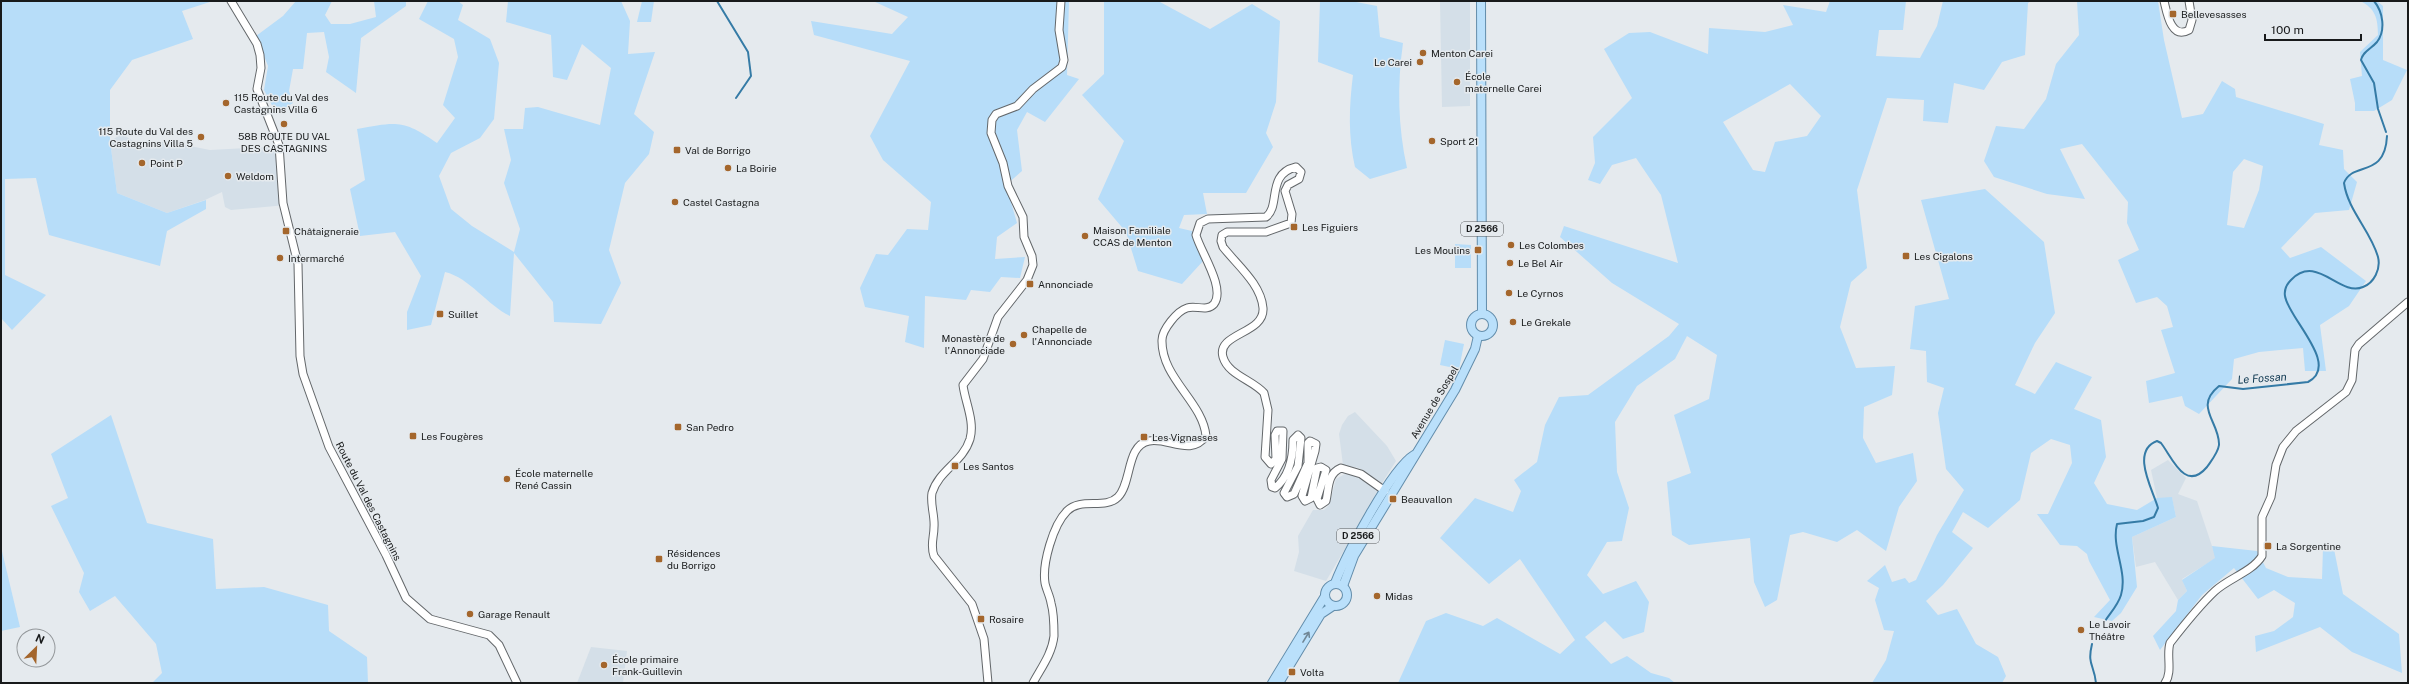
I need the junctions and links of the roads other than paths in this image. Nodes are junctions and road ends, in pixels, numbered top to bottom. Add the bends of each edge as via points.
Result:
1 (231, 1) edge
2 (1061, 1) edge
3 (1481, 1) edge
4 (2164, 1) edge
5 (2189, 1) edge
6 (2408, 302) edge
7 (1482, 314) junction
8 (1478, 336) junction
9 (1414, 455) junction
10 (1385, 491) junction
11 (1335, 583) junction
12 (1343, 586) junction
13 (1324, 596) junction
14 (1333, 606) junction
15 (517, 683) edge
16 (988, 683) edge
17 (1033, 683) edge
18 (1272, 683) edge
19 (1279, 683) edge
20 (2165, 683) edge

1 - 15 street, Route du Val des Castagnins via 257,44 260,55 261,68 257,89 279,145 284,203 298,264 298,342 303,374 329,446 386,555 400,589 414,607 430,619 489,635 499,645
2 - 16 street via 1059,30 1064,60 1062,67 1059,72 1033,89 1017,106 996,114 990,126 990,133 1003,163 1008,186 1023,217 1024,237 1032,256 1031,273 998,317 982,359 965,380 963,385 970,422 970,438 960,457 941,476 935,486 932,500 932,550 972,604 984,639
3 - 7 main road, D 2566
4 - 5 street via 2172,26 2183,32 2189,30 2192,23
6 - 20 street via 2359,344 2352,380 2346,392 2288,438 2276,465 2271,497 2262,517 2262,556 2251,568 2231,578 2214,592 2170,642 2168,676
7 - 8 main road via 1471,322 1472,329
7 - 8 main road via 1490,317 1494,326 1488,335
8 - 9 main road, Avenue de Sospel / D 2566 via 1475,349 1456,390
9 - 10 main road, Avenue de Sospel / D 2566 via 1406,460
9 - 12 main road, Avenue de Sospel / D 2566 via 1411,465 1354,556
10 - 11 main road, Avenue de Sospel / D 2566
10 - 17 street via 1361,474 1341,468 1332,475 1326,501 1320,505 1317,499 1326,470 1321,467 1317,468 1311,498 1305,502 1302,496 1316,444 1310,441 1308,463 1294,494 1287,497 1284,493 1285,488 1298,466 1301,438 1298,435 1293,440 1293,460 1279,485 1272,487 1270,480 1282,459 1284,434 1280,430 1275,435 1276,459 1270,464 1265,457 1268,410 1264,393 1231,369 1223,356 1223,350 1232,338 1258,323 1263,308 1250,279 1223,247 1222,235 1227,232 1266,232 1291,223 1292,214 1285,191 1299,179 1301,172 1296,167 1291,168 1274,188 1271,214 1266,217 1208,218 1200,223 1196,235 1213,275 1216,299 1208,308 1187,308 1183,311 1166,328 1162,342 1167,365 1189,398 1206,436 1198,443 1184,446 1150,441 1142,444 1133,458 1124,487 1117,498 1111,502 1075,505 1067,511 1049,548 1045,573 1054,621 1052,649
11 - 12 main road
11 - 13 main road via 1328,586
12 - 14 main road via 1347,592 1346,599 1342,604
13 - 14 main road
13 - 18 main road
19 -> 14 main road via 1321,614

